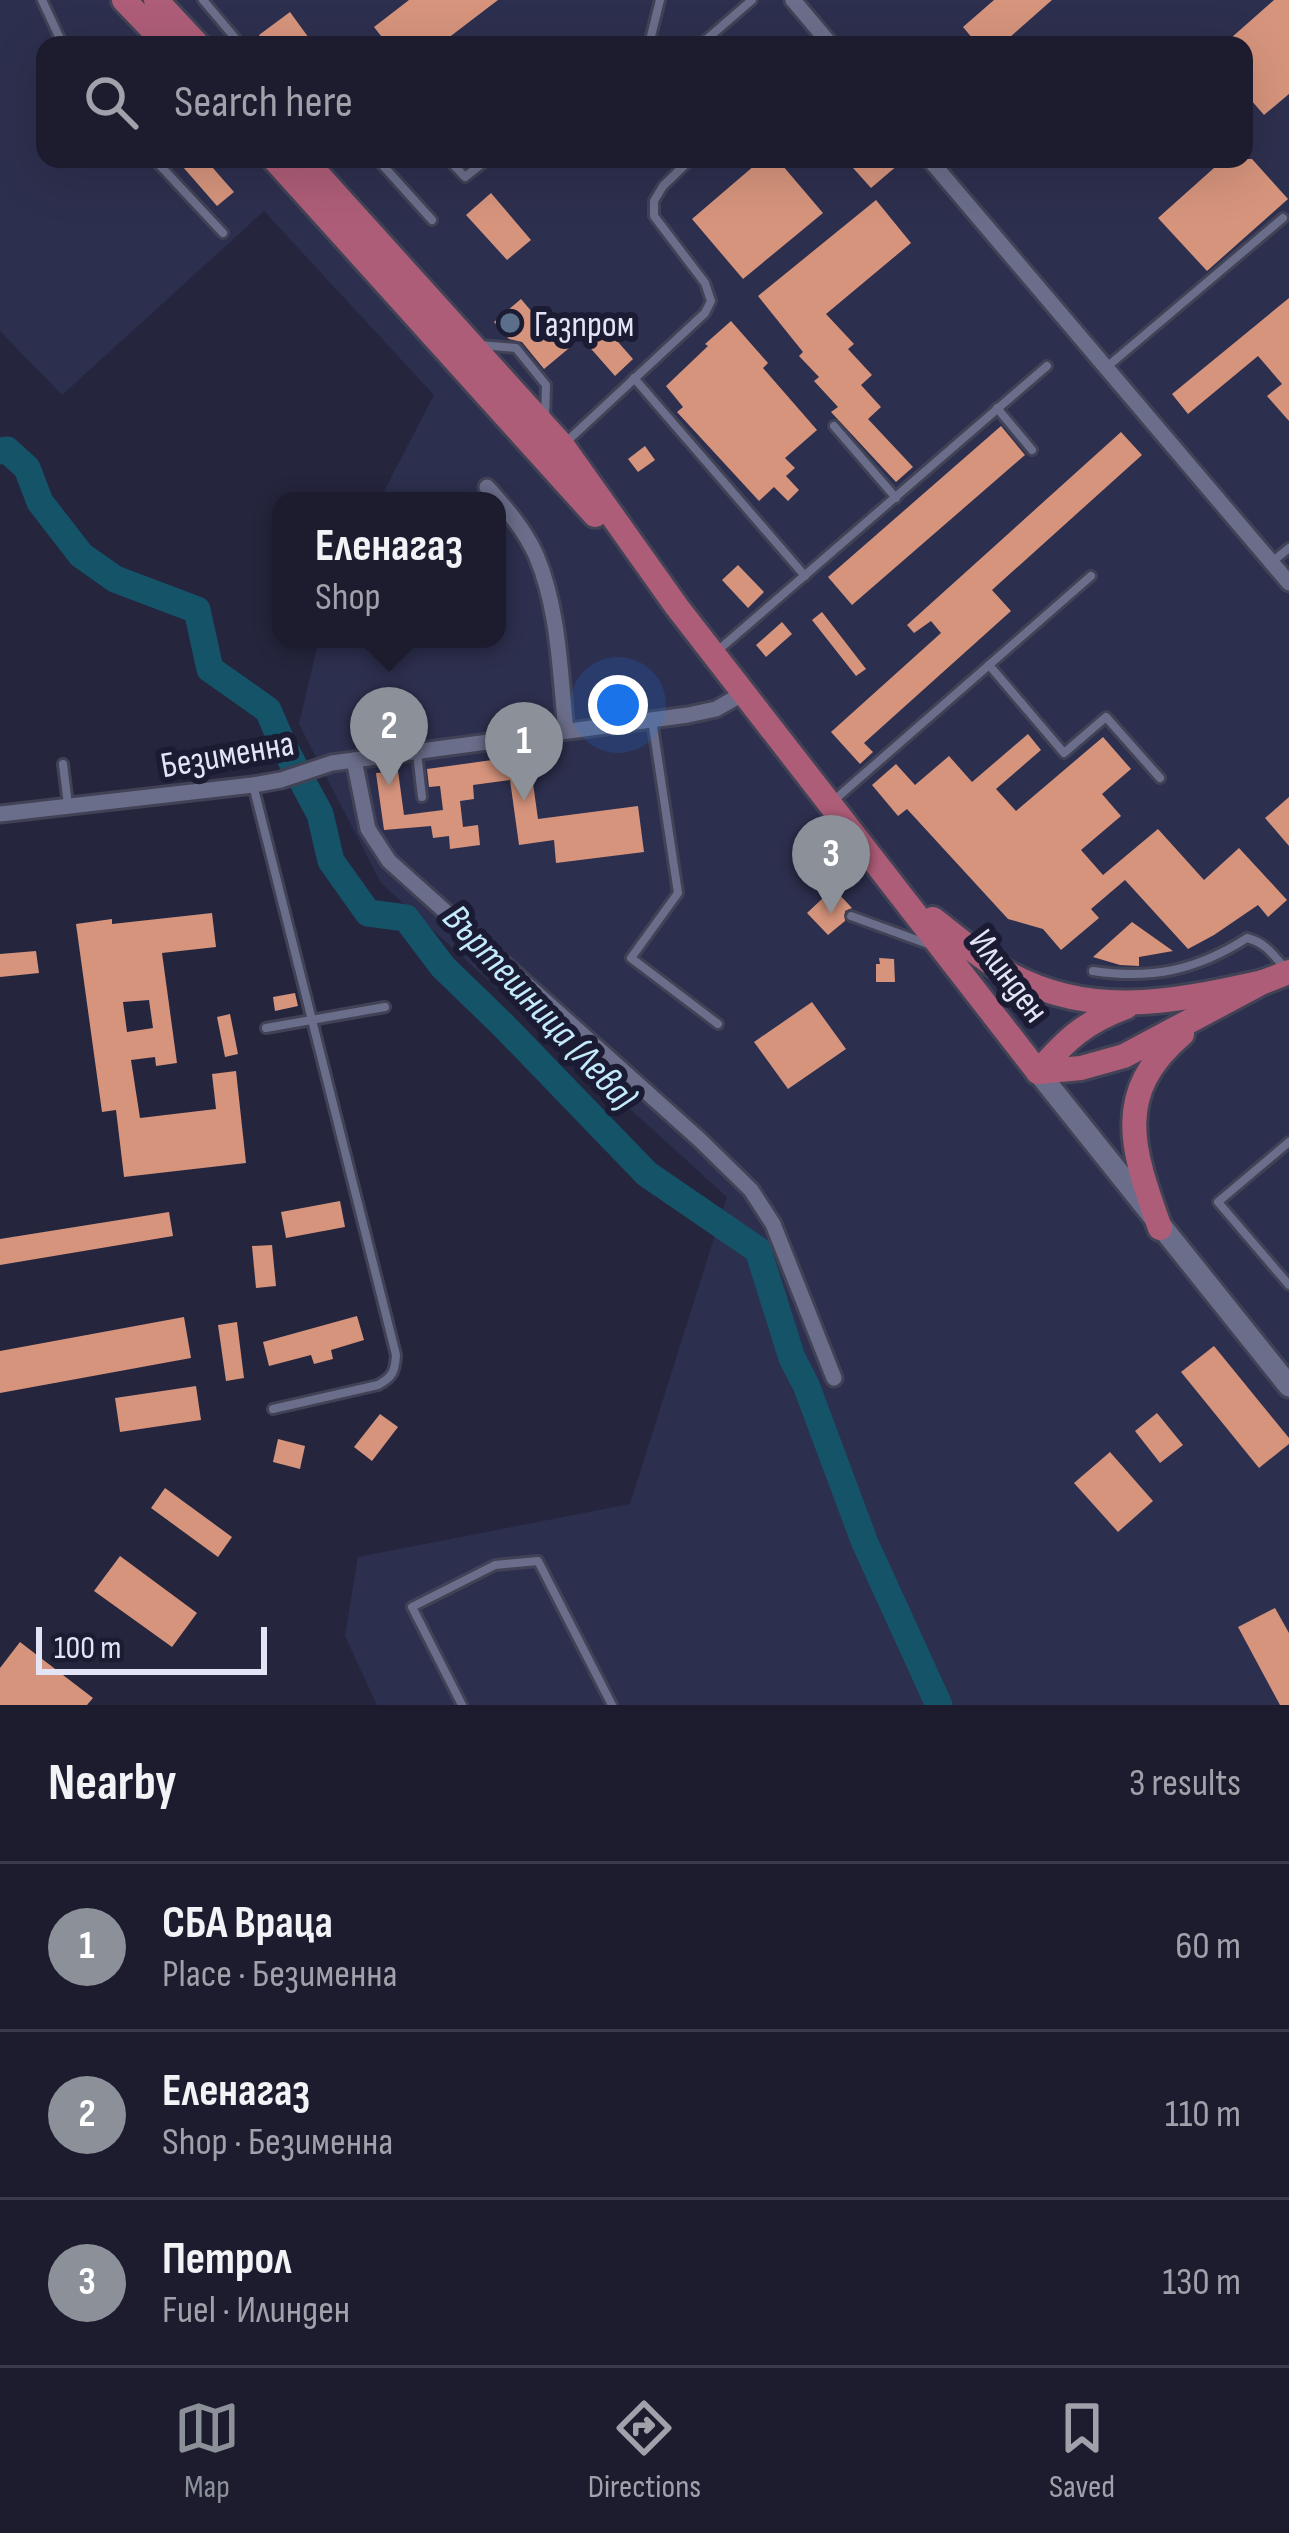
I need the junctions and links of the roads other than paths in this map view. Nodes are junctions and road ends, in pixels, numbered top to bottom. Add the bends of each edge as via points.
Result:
1 (43, 0) edge
2 (124, 0) edge
3 (156, 0) edge
4 (203, 0) edge
5 (660, 0) edge
6 (752, 0) edge
7 (793, 0) edge
8 (59, 36) edge
9 (158, 36) edge
10 (190, 36) edge
11 (233, 36) edge
12 (651, 36) edge
13 (710, 36) edge
14 (818, 36) edge
15 (163, 168) edge
16 (282, 168) edge
17 (320, 168) edge
18 (384, 168) edge
19 (682, 168) edge
20 (937, 168) edge
21 (1282, 218) dead end
22 (432, 220) dead end
23 (223, 232) dead end
24 (1047, 366) dead end
25 (1106, 367) junction
26 (634, 378) junction
27 (997, 409) junction
28 (834, 426) dead end
29 (554, 436) junction
30 (1032, 449) dead end
31 (487, 487) dead end
32 (492, 492) edge
33 (896, 498) junction
34 (506, 508) edge
35 (1289, 548) edge
36 (1272, 562) junction
37 (806, 576) junction
38 (1091, 576) dead end
39 (1289, 584) edge
40 (677, 607) junction
41 (714, 654) junction
42 (989, 665) junction
43 (744, 693) junction
44 (651, 718) junction
45 (566, 731) junction
46 (417, 752) junction
47 (354, 760) junction
48 (63, 764) dead end
49 (1160, 778) dead end
50 (254, 785) junction
51 (422, 797) dead end
52 (833, 806) junction
53 (68, 807) junction
54 (0, 814) edge
55 (830, 893) dead end
56 (903, 895) junction
57 (850, 916) dead end
58 (946, 950) junction
59 (1093, 971) dead end
60 (1289, 972) edge
61 (1263, 982) junction
62 (1131, 1005) junction
63 (385, 1007) dead end
64 (1209, 1011) junction
65 (312, 1021) junction
66 (718, 1024) dead end
67 (266, 1028) dead end
68 (1038, 1072) junction
69 (1289, 1142) edge
70 (1160, 1228) junction
71 (1289, 1285) edge
72 (834, 1378) dead end
73 (1289, 1385) edge
74 (273, 1408) dead end
75 (609, 1704) edge
76 (462, 1705) edge

1 - 8 lane
2 - 9 main road
3 - 10 main road
4 - 11 lane
5 - 12 lane
6 - 13 lane
7 - 14 street
15 - 23 lane
16 - 40 main road, Илинден
17 - 29 main road, Илинден
18 - 22 lane
19 - 26 lane via 654,201 654,216 711,302
20 - 25 street
21 - 25 lane
24 - 27 lane
25 - 36 street
26 - 29 lane
26 - 37 lane
27 - 30 lane
27 - 33 lane
28 - 33 lane
29 - 40 main road, Илинден
31 - 32 street
33 - 37 lane
34 - 45 street via 536,555 551,603
35 - 36 lane
36 - 39 street
37 - 41 lane
38 - 42 lane
40 - 41 main road, Илинден
41 - 43 main road, Илинден
42 - 49 lane via 1064,753 1106,717
42 - 52 lane
43 - 44 street, Безименна via 716,709
43 - 52 main road, Илинден
44 - 45 street, Безименна
44 - 66 lane via 678,893 631,958
45 - 46 street, Безименна
46 - 47 street, Безименна
46 - 51 lane
47 - 50 street, Безименна
47 - 72 street via 368,829 389,861 751,1190 773,1224
48 - 53 lane
50 - 53 street, Безименна
50 - 65 lane
52 - 55 lane
52 - 56 main road, Илинден
53 - 54 street, Безименна
56 - 58 main road, Илинден
56 - 62 main road via 1020,980 1067,998
57 - 58 lane
58 - 68 main road, Илинден
59 - 60 lane via 1182,970 1246,938 1267,946
60 - 61 main road
61 - 62 main road
61 - 64 main road
62 - 68 main road via 1079,1029
63 - 65 lane
64 - 68 main road via 1106,1063
64 - 70 main road via 1155,1062 1138,1097 1134,1145
65 - 67 lane
65 - 74 lane via 394,1339 395,1371 378,1385
68 - 70 street, Илинден
69 - 71 lane via 1218,1202
70 - 73 street, Илинден
75 - 76 lane via 538,1561 495,1565 412,1607

